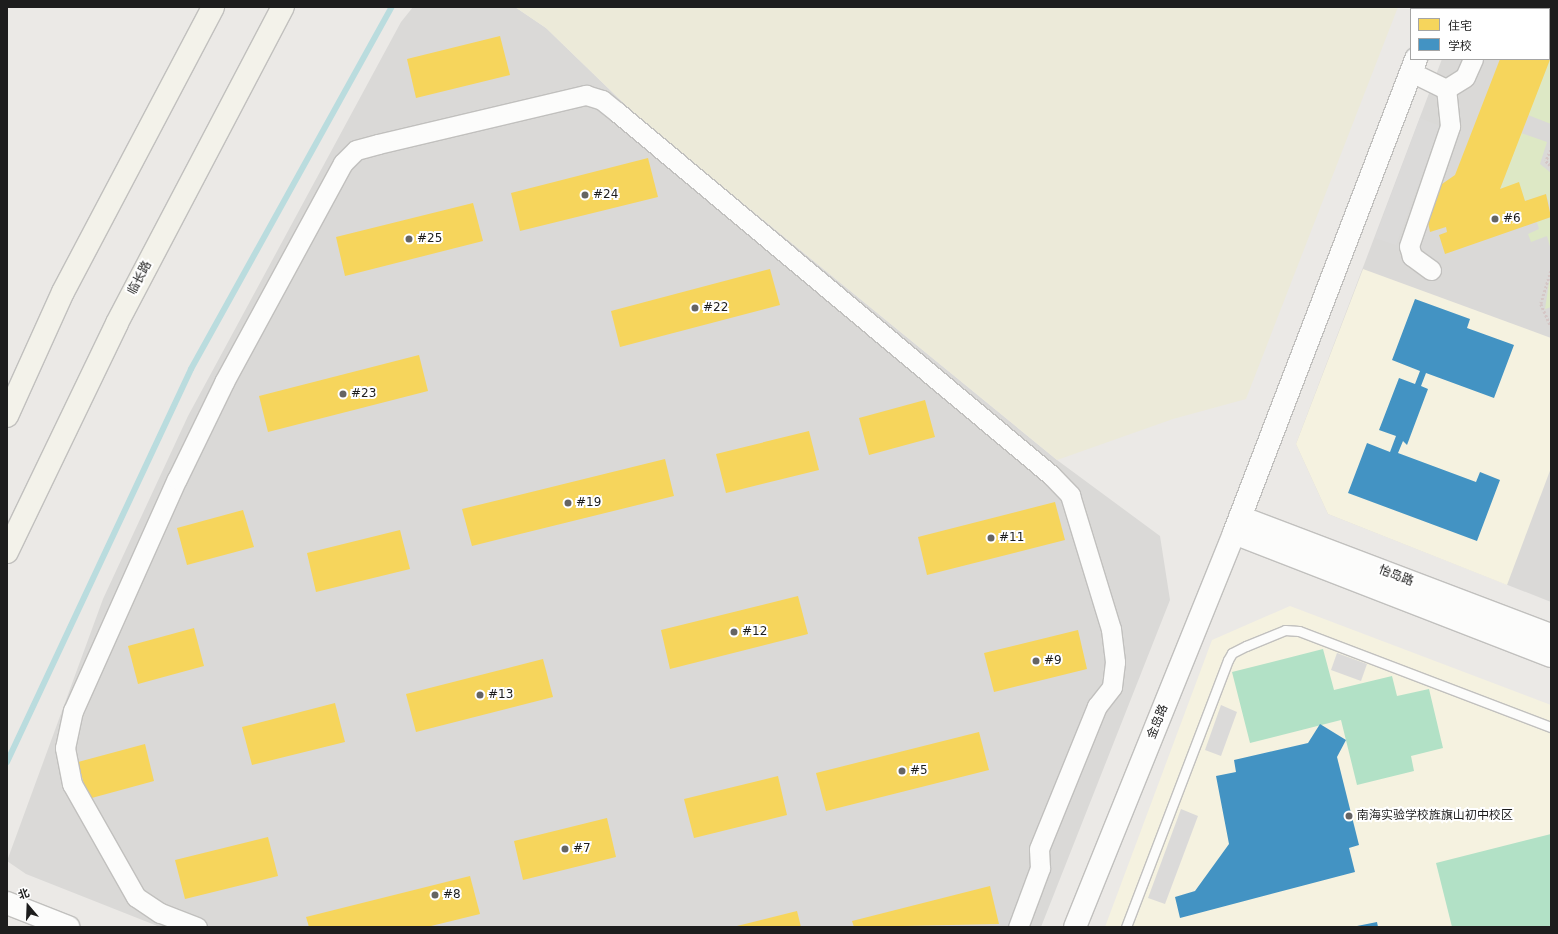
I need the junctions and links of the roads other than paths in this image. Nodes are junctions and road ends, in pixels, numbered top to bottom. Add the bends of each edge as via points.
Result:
1 (213, 7) edge
2 (283, 7) edge
3 (1473, 60) edge
4 (1414, 65) edge
5 (1446, 89) junction
6 (1432, 270) dead end
7 (7, 416) edge
8 (1237, 525) junction
9 (7, 552) edge
10 (1551, 635) edge
11 (1551, 656) edge
12 (1551, 727) edge
13 (7, 903) edge
14 (68, 927) edge
15 (197, 927) edge
16 (1018, 927) edge
17 (1075, 927) edge
18 (1126, 927) edge

1 - 7 main road via 63,292
2 - 9 main road, 临长路 via 116,323
3 - 5 street via 1465,77
4 - 5 street
4 - 8 street, 金岛路
5 - 6 street via 1450,126 1409,246 1412,256
8 - 10 street, 怡岛路
8 - 11 street
8 - 17 street, 金岛路
12 - 18 lane via 1299,630 1285,630 1246,646 1232,653 1228,660
13 - 14 street
15 - 16 street via 160,913 136,897 72,784 65,748 73,712 177,479 224,382 343,163 356,150 586,95 602,100 617,112 1052,475 1070,495 1081,522 1098,594 1111,629 1115,662 1112,688 1097,706 1044,835 1039,849 1040,868

